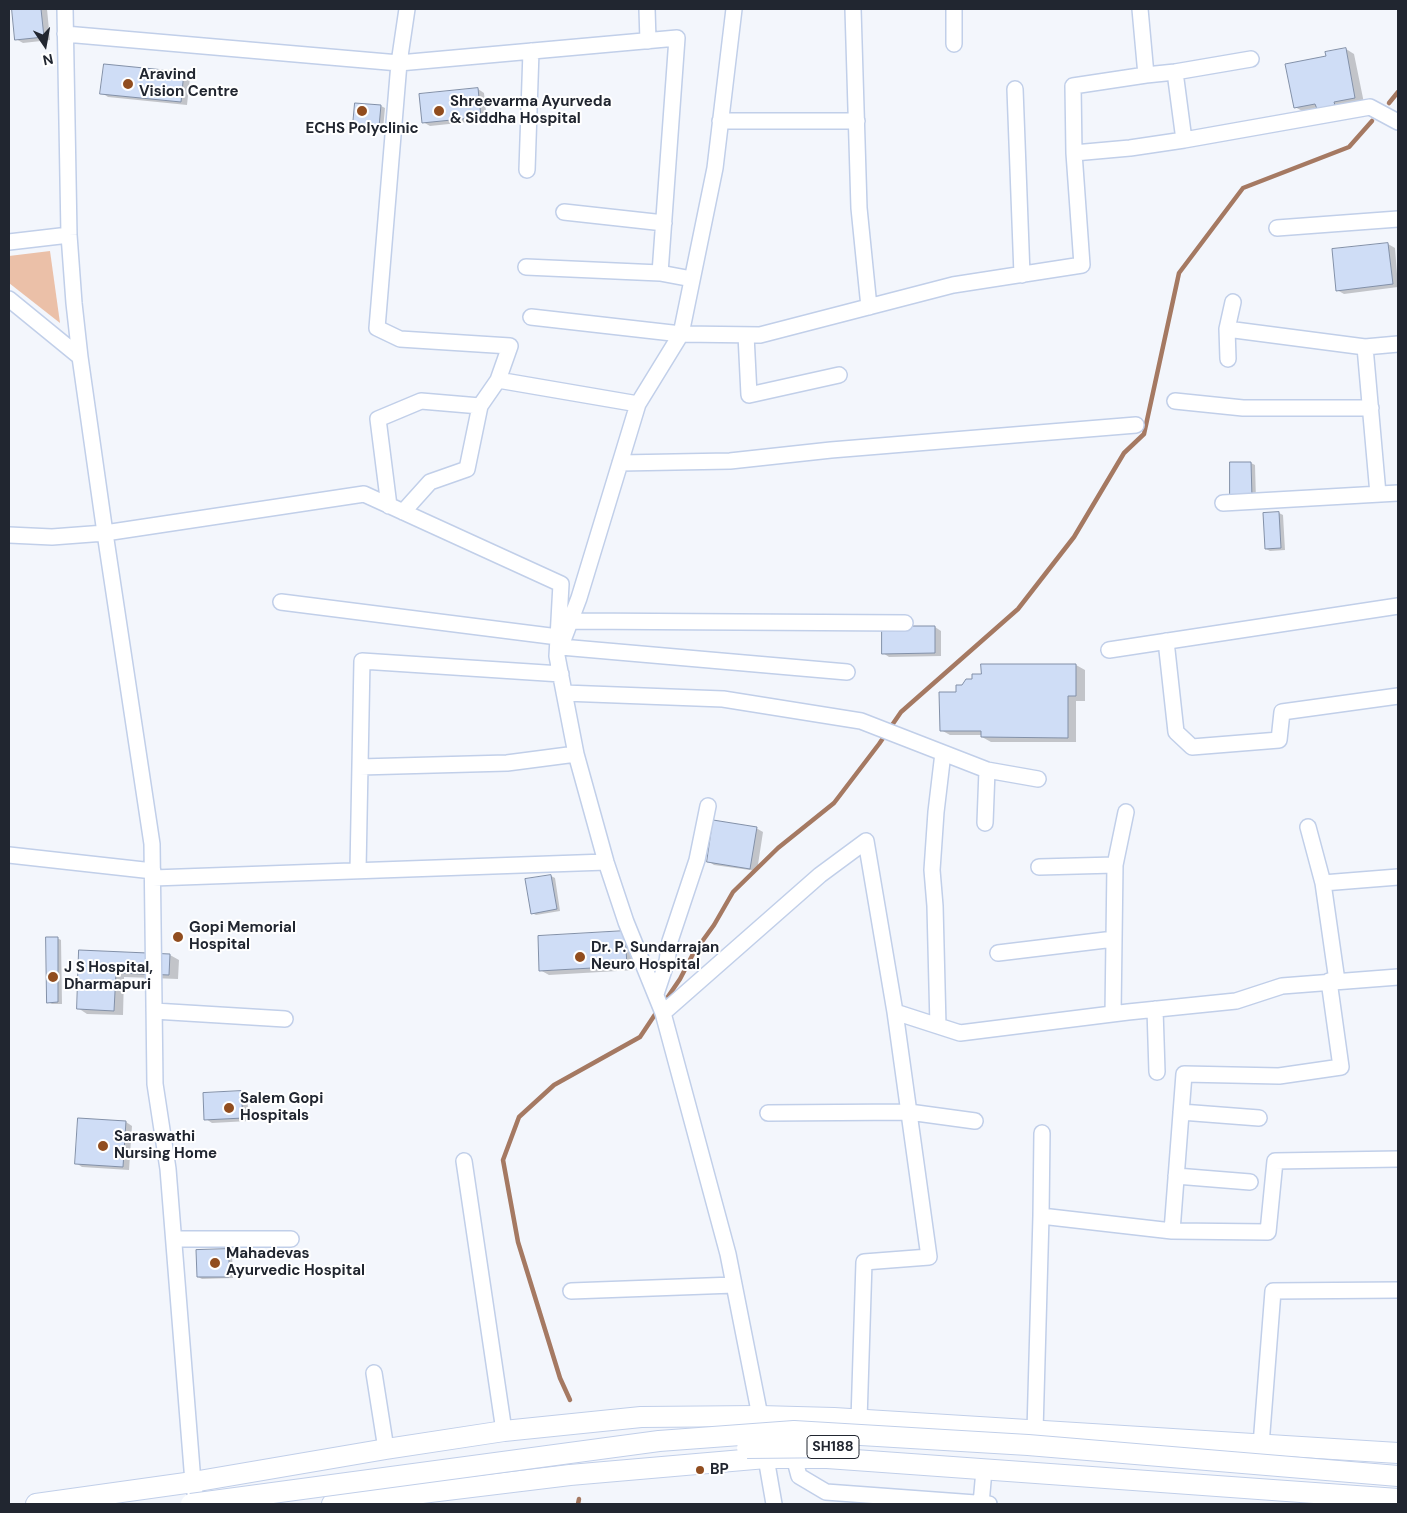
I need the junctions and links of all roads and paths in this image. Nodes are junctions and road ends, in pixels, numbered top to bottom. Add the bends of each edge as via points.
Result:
1 (65, 9) edge
2 (407, 9) edge
3 (647, 9) edge
4 (734, 9) edge
5 (853, 9) edge
6 (954, 9) edge
7 (1140, 9) edge
8 (65, 34) junction
9 (648, 41) junction
10 (954, 44) dead end
11 (531, 51) junction
12 (1251, 60) dead end
13 (399, 64) junction
14 (1175, 72) junction
15 (1146, 75) junction
16 (1015, 89) dead end
17 (720, 121) junction
18 (857, 121) junction
19 (1398, 122) edge
20 (1184, 140) junction
21 (1074, 153) junction
22 (527, 170) dead end
23 (564, 212) dead end
24 (1398, 218) edge
25 (664, 223) junction
26 (1277, 228) dead end
27 (69, 235) junction
28 (9, 242) edge
29 (526, 267) dead end
30 (660, 273) junction
31 (1022, 274) junction
32 (692, 279) junction
33 (9, 299) edge
34 (1233, 302) dead end
35 (870, 307) junction
36 (531, 317) dead end
37 (1227, 329) junction
38 (681, 334) junction
39 (746, 335) junction
40 (1398, 344) edge
41 (1366, 347) junction
42 (80, 357) junction
43 (1228, 359) dead end
44 (839, 376) dead end
45 (498, 380) junction
46 (1175, 401) dead end
47 (638, 404) junction
48 (480, 406) junction
49 (1371, 408) junction
50 (1136, 425) dead end
51 (620, 463) junction
52 (1398, 493) edge
53 (1378, 494) junction
54 (1223, 503) dead end
55 (389, 506) junction
56 (403, 512) junction
57 (105, 533) junction
58 (9, 535) edge
59 (281, 602) dead end
60 (1398, 606) edge
61 (570, 621) junction
62 (905, 624) dead end
63 (1166, 641) junction
64 (559, 647) junction
65 (1109, 650) dead end
66 (847, 672) dead end
67 (561, 674) junction
68 (564, 693) junction
69 (1398, 696) edge
70 (943, 753) junction
71 (576, 754) junction
72 (360, 767) junction
73 (987, 770) junction
74 (1038, 779) dead end
75 (708, 806) dead end
76 (1126, 812) dead end
77 (985, 823) dead end
78 (1308, 827) dead end
79 (9, 854) edge
80 (606, 862) junction
81 (1115, 865) junction
82 (1039, 867) dead end
83 (358, 870) junction
84 (153, 875) junction
85 (1398, 877) edge
86 (1322, 883) junction
87 (1114, 939) junction
88 (998, 953) dead end
89 (1398, 978) edge
90 (1333, 981) junction
91 (660, 1005) junction
92 (1155, 1009) junction
93 (154, 1011) junction
94 (896, 1012) junction
95 (1113, 1014) junction
96 (285, 1019) dead end
97 (938, 1026) junction
98 (1157, 1072) dead end
99 (909, 1112) junction
100 (1181, 1112) junction
101 (768, 1113) dead end
102 (1259, 1118) dead end
103 (975, 1121) dead end
104 (1042, 1133) dead end
105 (1398, 1159) edge
106 (464, 1161) dead end
107 (1176, 1176) junction
108 (1250, 1182) dead end
109 (1041, 1216) junction
110 (1172, 1231) junction
111 (174, 1239) junction
112 (291, 1239) dead end
113 (734, 1285) junction
114 (1398, 1290) edge
115 (571, 1291) dead end
116 (374, 1373) dead end
117 (760, 1416) junction
118 (859, 1420) junction
119 (504, 1431) junction
120 (1035, 1431) junction
121 (1260, 1445) junction
122 (386, 1449) junction
123 (1398, 1453) edge
124 (794, 1457) junction
125 (766, 1458) junction
126 (984, 1470) junction
127 (1398, 1476) edge
128 (193, 1482) junction
129 (1398, 1485) edge
130 (826, 1498) edge
131 (1398, 1498) edge
132 (36, 1504) edge
133 (191, 1504) edge
134 (197, 1504) edge
135 (270, 1504) edge
136 (332, 1504) edge
137 (774, 1504) edge
138 (981, 1504) edge
139 (989, 1504) edge

1 - 8 street
2 - 13 street
3 - 9 street
4 - 17 street
5 - 18 street
6 - 10 street
7 - 15 street
8 - 13 street
8 - 27 street
9 - 11 street
9 - 25 street via 677,38
11 - 13 street
11 - 22 street
12 - 14 street
13 - 45 street via 377,328 400,339 510,346
14 - 15 street
14 - 20 street
15 - 21 street via 1073,86
16 - 31 street
17 - 18 street
17 - 32 street via 715,168
18 - 35 street via 859,208
19 - 20 street via 1370,107
20 - 21 street
21 - 31 street via 1082,265
23 - 25 street
24 - 26 street
25 - 30 street
27 - 28 street
27 - 42 street
29 - 30 street
30 - 32 street
31 - 35 street via 953,285
32 - 38 street
33 - 42 street
34 - 37 street
35 - 39 street via 760,335
36 - 38 street
37 - 41 street
37 - 43 street
38 - 39 street
38 - 47 street
39 - 44 street via 749,394
40 - 41 street
41 - 49 street
42 - 57 street
45 - 47 street
45 - 48 street
46 - 49 street via 1243,408
47 - 51 street
48 - 55 street via 421,401 378,419
48 - 56 street via 467,469 430,482
49 - 53 street
50 - 51 street via 730,461
51 - 61 street
52 - 53 street
53 - 54 street
55 - 56 street
55 - 57 street via 364,494
56 - 64 street via 560,584
57 - 58 street
57 - 84 street via 152,844
59 - 64 street
60 - 63 street
61 - 62 street
61 - 64 street
63 - 65 street
63 - 69 street via 1176,732 1192,747 1279,740 1282,712
64 - 66 street
64 - 67 street
67 - 68 street
67 - 72 street via 362,661
68 - 70 street via 723,699 861,721
68 - 71 street
70 - 73 street
70 - 97 street via 932,870
71 - 72 street via 507,762
71 - 80 street
72 - 83 street
73 - 74 street
73 - 77 street
75 - 91 street via 697,860 670,941
76 - 81 street
78 - 86 street
79 - 84 street
80 - 83 street
80 - 91 street
81 - 82 street
81 - 87 street
83 - 84 street
84 - 93 street
85 - 86 street
86 - 90 street
87 - 88 street
87 - 95 street
89 - 90 street
90 - 92 street via 1282,986 1236,1001
90 - 100 street via 1341,1067 1278,1076 1184,1074
91 - 94 street via 820,875 866,842
91 - 113 street
92 - 95 street
92 - 98 street
93 - 96 street
93 - 111 street via 155,1084 168,1169
94 - 97 street
94 - 99 street
95 - 97 street via 960,1033
99 - 101 street
99 - 103 street
99 - 118 street via 929,1257 864,1262
100 - 102 street
100 - 107 street
104 - 109 street
105 - 110 street via 1275,1161 1268,1232
106 - 119 street
107 - 108 street
107 - 110 street
109 - 110 street
109 - 120 street
111 - 112 street
111 - 128 street
113 - 115 street
113 - 117 street
114 - 121 street via 1273,1291
116 - 122 street
117 - 118 main road, SH188
117 - 119 main road, SH188 via 641,1417
117 - 125 main road
118 - 120 main road, SH188
119 - 122 main road, SH188
120 - 121 main road
121 - 123 main road
122 - 128 main road, SH188
124 - 125 main road, SH188
124 - 126 main road, SH188
124 - 130 street via 799,1476
125 - 136 main road, SH188 via 570,1475
125 - 137 street
126 - 131 main road
126 - 138 street
127 - 133 main road, bridge via 1028,1445 794,1432 659,1442
128 - 132 main road, SH188
128 - 134 street
129 - 135 main road, SH188, bridge via 860,1447 752,1447 512,1468
130 - 138 street
138 - 139 street

